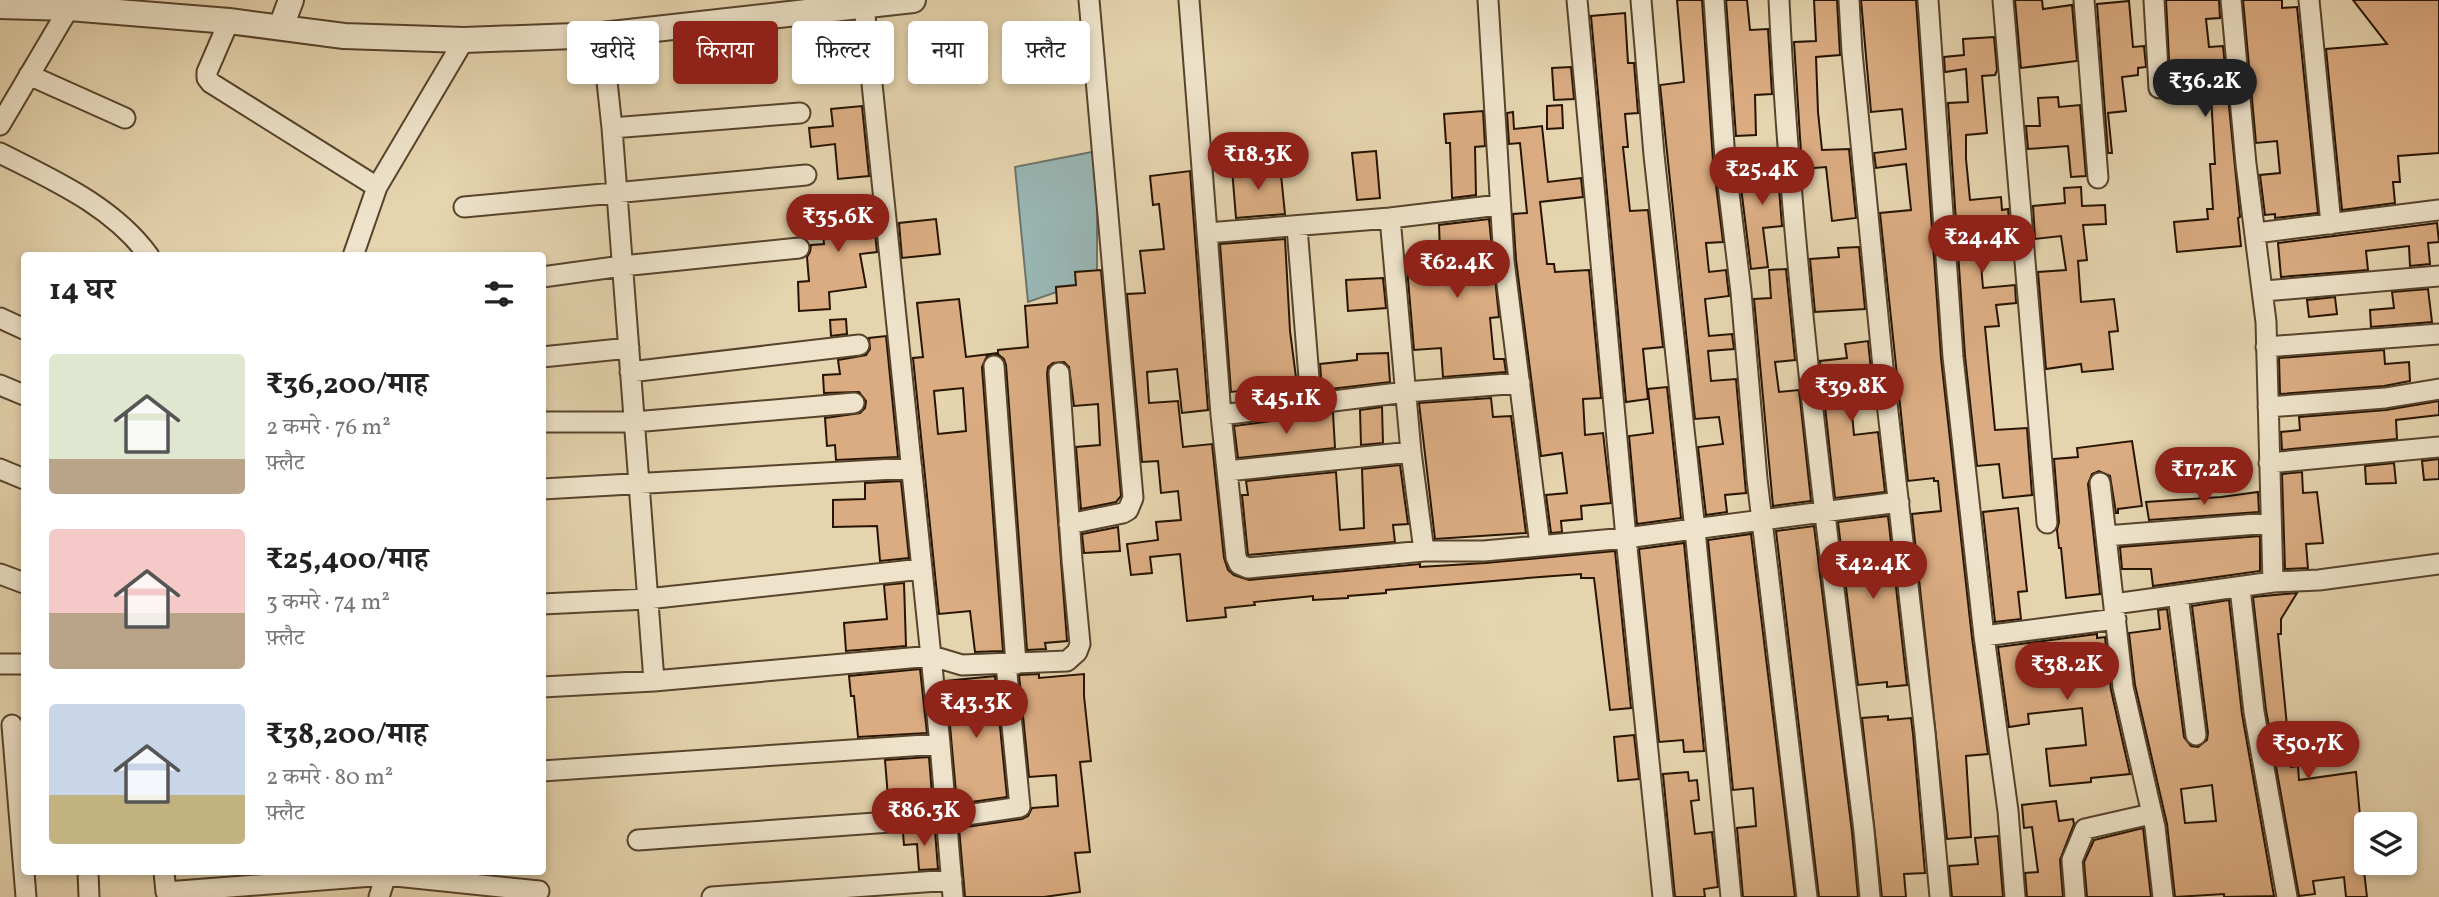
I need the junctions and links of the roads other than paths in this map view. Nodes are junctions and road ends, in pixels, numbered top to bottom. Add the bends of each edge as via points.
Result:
1 (291, 0) edge
2 (913, 0) edge
3 (1089, 0) edge
4 (1189, 0) edge
5 (1488, 0) edge
6 (1577, 0) edge
7 (1641, 0) edge
8 (1714, 0) edge
9 (1779, 0) edge
10 (1849, 0) edge
11 (1928, 0) edge
12 (2003, 0) edge
13 (2084, 0) edge
14 (2154, 0) edge
15 (2231, 0) edge
16 (2309, 0) edge
17 (0, 6) edge
18 (864, 6) junction
19 (69, 8) junction
20 (229, 22) junction
21 (281, 27) junction
22 (659, 29) edge
23 (567, 36) edge
24 (464, 40) junction
25 (29, 75) junction
26 (607, 84) edge
27 (2159, 88) dead end
28 (800, 113) dead end
29 (125, 118) dead end
30 (0, 125) edge
31 (612, 128) junction
32 (0, 153) edge
33 (806, 175) dead end
34 (2098, 178) dead end
35 (377, 187) junction
36 (617, 194) junction
37 (1499, 205) junction
38 (464, 207) dead end
39 (2439, 210) edge
40 (1390, 218) junction
41 (2331, 223) junction
42 (1297, 227) junction
43 (1207, 233) junction
44 (2256, 233) junction
45 (799, 248) dead end
46 (146, 252) edge
47 (354, 252) edge
48 (622, 266) junction
49 (546, 276) edge
50 (2439, 276) edge
51 (2264, 291) junction
52 (0, 318) edge
53 (21, 328) edge
54 (2439, 334) edge
55 (859, 345) dead end
56 (2266, 347) junction
57 (629, 348) junction
58 (546, 356) edge
59 (994, 366) dead end
60 (630, 372) junction
61 (1059, 373) dead end
62 (1520, 383) junction
63 (0, 385) edge
64 (2439, 389) edge
65 (1406, 392) junction
66 (21, 394) edge
67 (853, 403) dead end
68 (1311, 403) junction
69 (2269, 407) junction
70 (1221, 415) junction
71 (546, 422) edge
72 (634, 422) junction
73 (2439, 447) edge
74 (1411, 452) junction
75 (2269, 463) junction
76 (912, 468) junction
77 (0, 469) edge
78 (1227, 471) junction
79 (21, 478) edge
80 (639, 483) junction
81 (2100, 483) dead end
82 (546, 489) edge
83 (1899, 502) junction
84 (1825, 511) junction
85 (1763, 520) junction
86 (2048, 523) dead end
87 (2270, 523) junction
88 (1069, 524) junction
89 (1695, 530) junction
90 (2106, 536) junction
91 (1626, 538) junction
92 (1539, 545) junction
93 (1424, 551) junction
94 (2439, 564) edge
95 (922, 569) junction
96 (0, 574) edge
97 (21, 582) edge
98 (2273, 582) junction
99 (2240, 588) junction
100 (2178, 595) junction
101 (647, 599) junction
102 (546, 604) edge
103 (2115, 611) junction
104 (1984, 636) junction
105 (932, 656) junction
106 (0, 664) edge
107 (21, 664) edge
108 (1011, 664) junction
109 (654, 681) junction
110 (546, 687) edge
111 (12, 724) edge
112 (2196, 735) dead end
113 (940, 744) junction
114 (546, 771) edge
115 (2151, 814) junction
116 (946, 818) junction
117 (21, 835) edge
118 (638, 840) dead end
119 (24, 875) edge
120 (88, 875) edge
121 (164, 875) edge
122 (373, 875) edge
123 (386, 875) edge
124 (395, 875) edge
125 (238, 885) edge
126 (953, 888) edge
127 (539, 891) dead end
128 (187, 893) edge
129 (166, 895) edge
130 (26, 897) edge
131 (89, 897) edge
132 (379, 897) edge
133 (712, 897) edge
134 (1663, 897) edge
135 (1731, 897) edge
136 (1807, 897) edge
137 (1870, 897) edge
138 (1940, 897) edge
139 (2015, 897) edge
140 (2075, 897) edge
141 (2163, 897) edge
142 (2287, 897) edge

1 - 21 street
2 - 18 street
3 - 88 street via 1133,498 1123,513
4 - 43 street
5 - 37 street
6 - 91 street
7 - 89 street
8 - 85 street
9 - 84 street via 1789,166
10 - 83 street
11 - 104 street via 1948,296
12 - 86 street
13 - 34 street
14 - 27 street
15 - 44 street
16 - 41 street
17 - 19 street
18 - 22 street
18 - 76 street
19 - 20 street
19 - 25 street
20 - 21 street
20 - 35 street via 207,72 211,83
21 - 24 street via 344,36
23 - 24 street
24 - 35 street
25 - 29 street
25 - 30 street
26 - 31 street
28 - 31 street
31 - 36 street
32 - 46 street via 100,209 126,228
33 - 36 street
35 - 47 street
36 - 38 street
36 - 48 street
37 - 40 street
37 - 62 street
39 - 41 street
40 - 42 street
40 - 65 street
41 - 44 street
42 - 43 street
42 - 68 street
43 - 70 street
44 - 51 street
45 - 48 street
48 - 49 street
48 - 57 street
50 - 51 street
51 - 56 street
52 - 53 street
54 - 56 street
55 - 60 street
56 - 69 street
57 - 58 street
57 - 60 street
59 - 108 street
60 - 72 street
61 - 88 street
62 - 65 street
62 - 92 street
63 - 66 street
64 - 69 street
65 - 68 street
65 - 74 street
67 - 72 street
68 - 70 street
69 - 75 street
70 - 78 street
71 - 72 street
72 - 80 street
73 - 75 street
74 - 78 street
74 - 93 street
75 - 87 street
76 - 80 street
76 - 95 street
77 - 79 street
78 - 93 street via 1236,557 1242,566
80 - 82 street
80 - 101 street
81 - 90 street
83 - 84 street
83 - 138 street
84 - 85 street
84 - 137 street
85 - 89 street
85 - 136 street
87 - 90 street
87 - 98 street
88 - 108 street via 1077,652 1067,662
89 - 91 street
89 - 135 street
90 - 103 street
91 - 92 street
91 - 134 street
92 - 93 street
94 - 98 street
95 - 101 street
95 - 105 street
96 - 97 street
98 - 99 street
99 - 100 street
99 - 142 street via 2254,712
100 - 103 street
100 - 112 street
101 - 102 street
101 - 109 street
103 - 104 street
103 - 115 street via 2123,687
104 - 139 street
105 - 108 street via 962,665
105 - 109 street
105 - 113 street
106 - 107 street
108 - 116 street via 1020,807
109 - 110 street
111 - 117 street
113 - 114 street
113 - 116 street
115 - 140 street via 2085,829 2072,860
115 - 141 street
116 - 118 street
116 - 126 street
119 - 130 street
120 - 131 street
121 - 129 street
122 - 125 street
123 - 132 street
124 - 127 street
125 - 128 street
126 - 133 street
128 - 129 street

